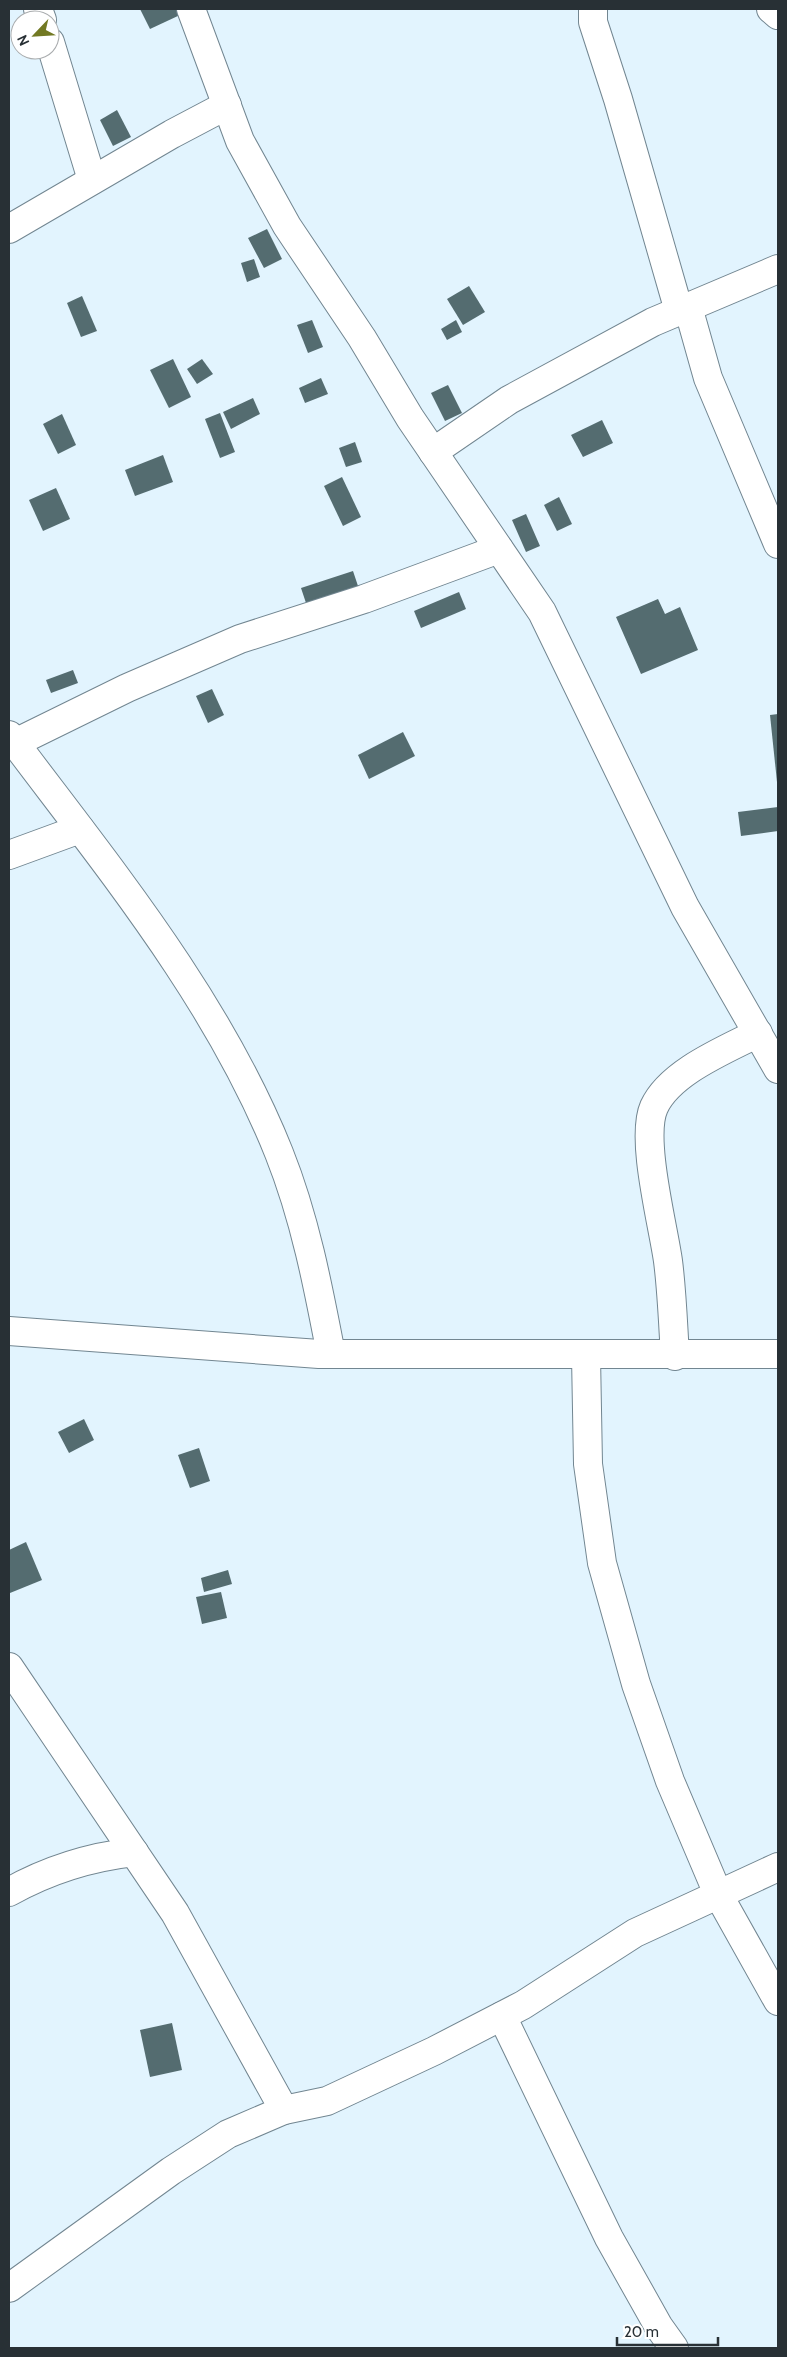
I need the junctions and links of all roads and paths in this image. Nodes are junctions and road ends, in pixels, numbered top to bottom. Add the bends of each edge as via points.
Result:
1 (191, 9) edge
2 (594, 9) edge
3 (771, 9) edge
4 (778, 15) edge
5 (55, 60) edge
6 (227, 105) junction
7 (92, 180) junction
8 (9, 229) edge
9 (778, 269) edge
10 (684, 309) junction
11 (433, 452) junction
12 (778, 544) edge
13 (499, 549) junction
14 (12, 739) edge
15 (80, 829) junction
16 (9, 856) edge
17 (770, 1049) edge
18 (9, 1331) edge
19 (332, 1354) junction
20 (778, 1354) edge
21 (586, 1356) junction
22 (676, 1356) junction
23 (9, 1667) edge
24 (134, 1852) junction
25 (778, 1867) edge
26 (9, 1892) edge
27 (718, 1894) junction
28 (778, 2001) edge
29 (502, 2016) junction
30 (284, 2110) junction
31 (9, 2288) edge
32 (674, 2348) edge

1 - 6 street
2 - 10 street via 593,22
3 - 4 street
5 - 7 street
6 - 7 street
6 - 11 street via 240,141 287,226
7 - 8 street
9 - 10 street
10 - 11 street via 653,322 509,400
10 - 12 street via 708,378
11 - 13 street
13 - 14 street via 240,639
13 - 17 street via 542,612 685,906
14 - 15 street
15 - 16 street
15 - 19 street via 165,945 234,1055 279,1154 310,1246
17 - 22 street via 711,1058 672,1083 654,1108 649,1142 668,1261
18 - 19 street
19 - 21 street
20 - 22 street
21 - 22 street
21 - 27 street via 588,1464 602,1564 636,1684 670,1781
23 - 24 street
24 - 26 street via 97,1856 31,1879
24 - 30 street via 175,1913
25 - 27 street
27 - 28 street
27 - 29 street via 635,1932
29 - 30 street via 328,2101
29 - 32 street via 609,2238
30 - 31 street via 228,2134 171,2171

